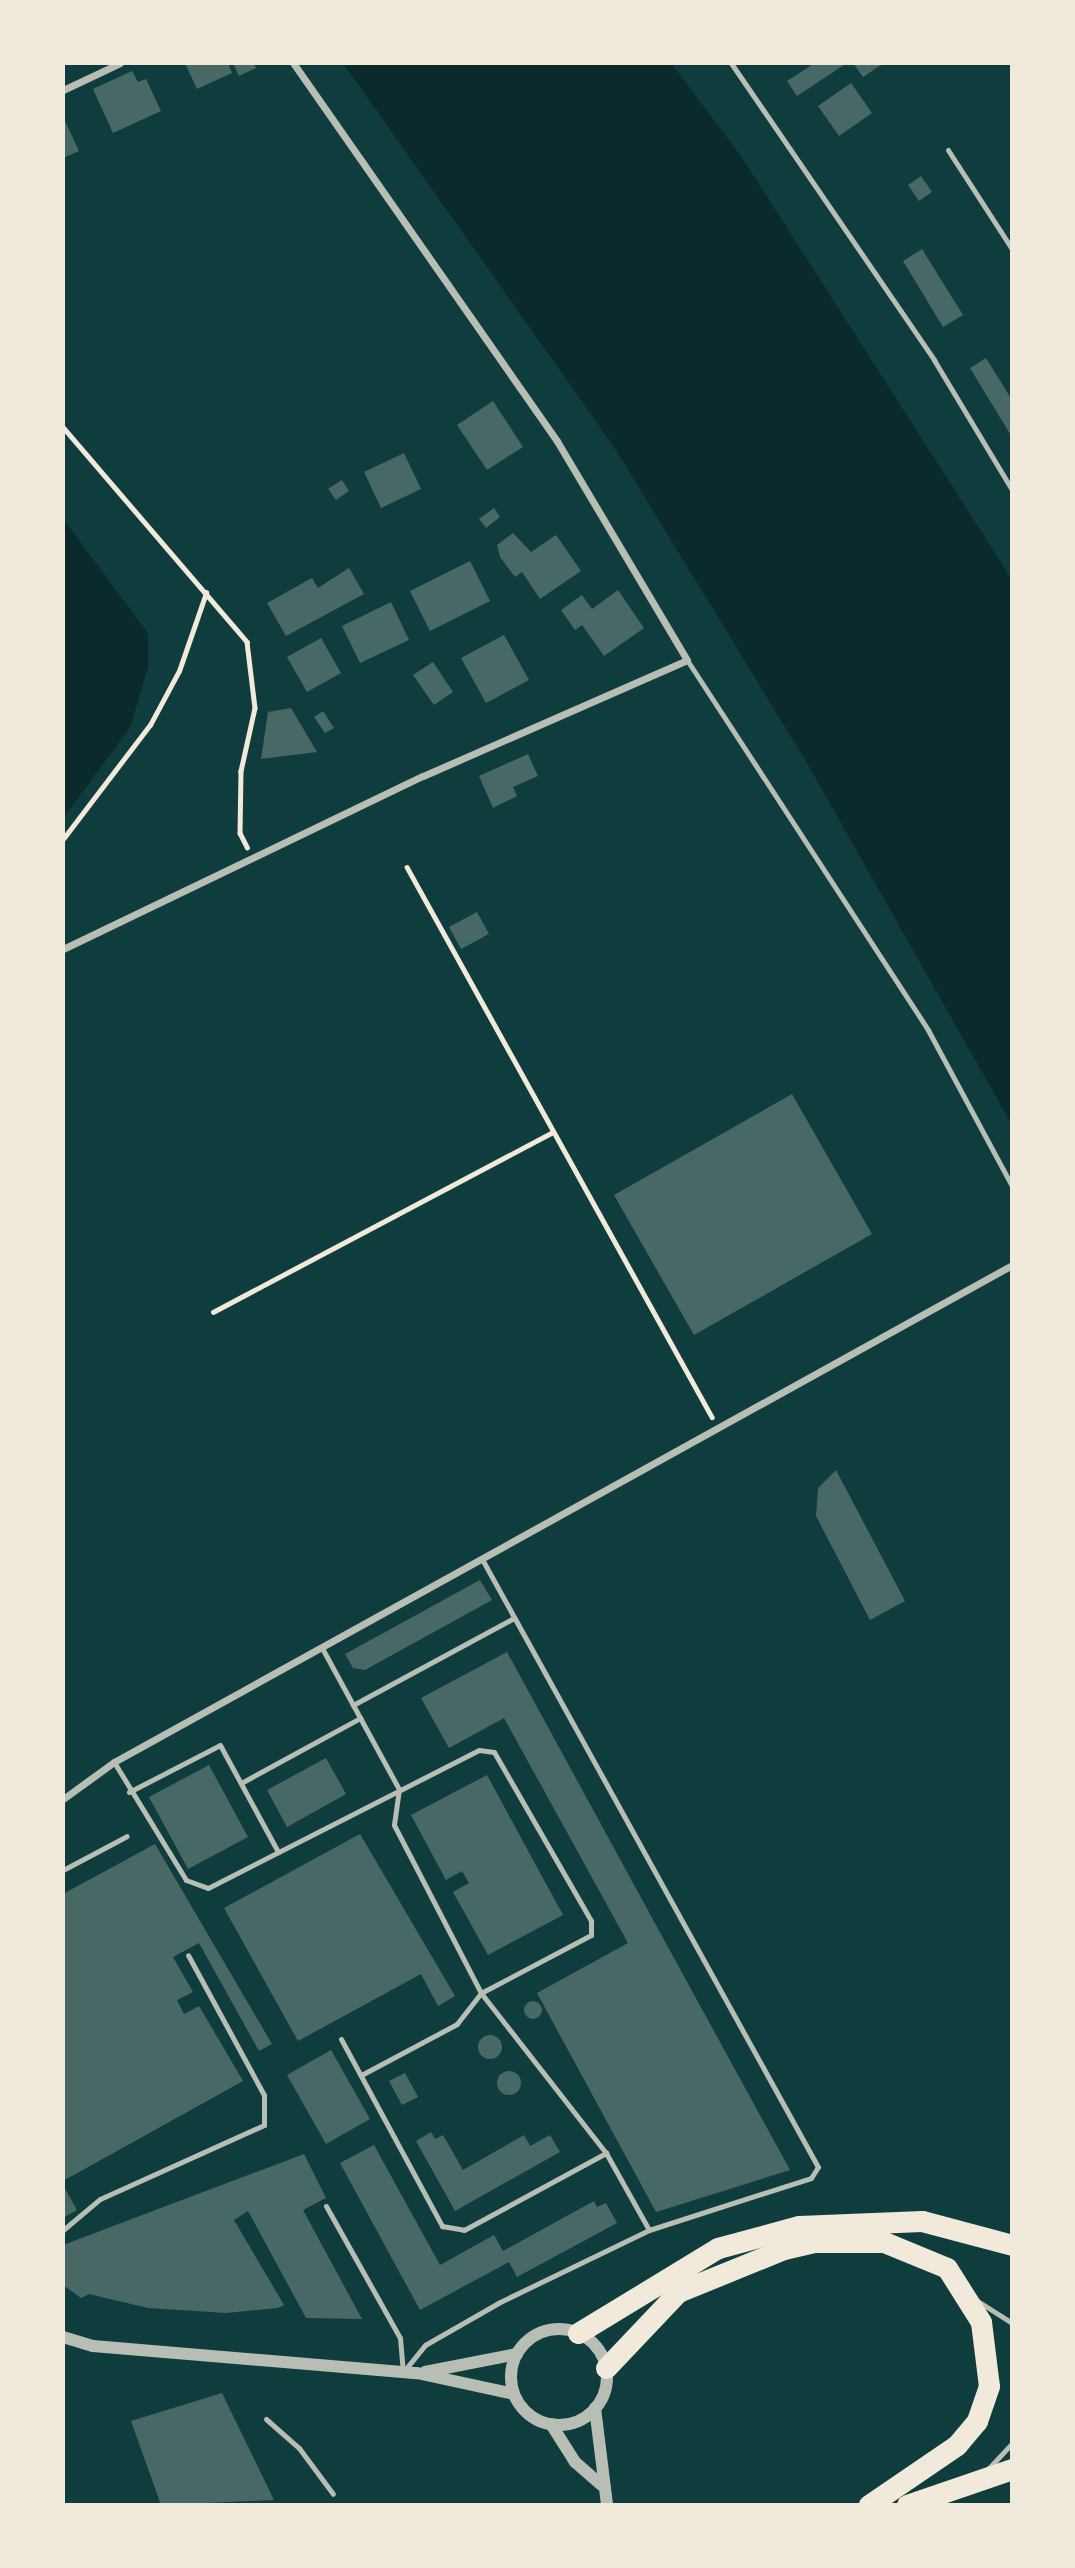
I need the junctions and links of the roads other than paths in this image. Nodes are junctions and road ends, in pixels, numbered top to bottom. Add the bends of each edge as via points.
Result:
1 (120, 63) edge
2 (293, 63) edge
3 (731, 63) edge
4 (63, 90) edge
5 (948, 150) dead end
6 (1012, 249) edge
7 (1012, 490) edge
8 (687, 660) junction
9 (63, 949) edge
10 (1012, 1186) edge
11 (1012, 1265) edge
12 (482, 1559) junction
13 (514, 1618) junction
14 (322, 1648) junction
15 (354, 1705) junction
16 (360, 1718) junction
17 (114, 1762) junction
18 (241, 1783) junction
19 (400, 1788) junction
20 (129, 1792) junction
21 (63, 1799) edge
22 (127, 1836) dead end
23 (278, 1852) junction
24 (63, 1868) edge
25 (188, 1955) dead end
26 (481, 1993) junction
27 (341, 2039) dead end
28 (361, 2075) junction
29 (606, 2153) junction
30 (326, 2206) dead end
31 (63, 2230) edge
32 (649, 2230) junction
33 (1012, 2245) edge
34 (968, 2295) junction
35 (1012, 2323) edge
36 (578, 2333) junction
37 (63, 2337) edge
38 (517, 2354) junction
39 (606, 2368) junction
40 (410, 2373) junction
41 (514, 2394) junction
42 (595, 2409) junction
43 (266, 2419) dead end
44 (551, 2424) junction
45 (1012, 2443) edge
46 (1012, 2469) edge
47 (976, 2481) junction
48 (601, 2485) junction
49 (333, 2494) dead end
50 (607, 2505) edge
51 (869, 2505) edge
52 (907, 2505) edge

1 - 4 street
2 - 8 street via 557,441
3 - 7 lane via 934,360
5 - 6 lane
8 - 9 street via 251,856
8 - 10 lane via 928,1030
11 - 12 street
12 - 13 lane
12 - 14 street
13 - 15 lane
13 - 32 lane via 818,2167 811,2178
14 - 15 lane
14 - 17 street
15 - 16 lane
16 - 18 lane
16 - 19 lane
17 - 20 lane
17 - 21 street
18 - 20 lane via 220,1745
18 - 23 lane
19 - 23 lane
19 - 26 lane via 394,1825
19 - 26 lane via 479,1750 494,1752 591,1921 591,1935
20 - 23 lane via 186,1880 208,1888
22 - 24 lane
25 - 31 lane via 264,2095 264,2125 248,2138 100,2199
26 - 28 lane via 457,2024
26 - 29 lane
27 - 28 lane
28 - 29 lane via 442,2226 464,2230
29 - 32 lane
30 - 40 lane via 400,2338
32 - 40 lane via 425,2345
33 - 36 highway via 922,2221 799,2226 718,2248
34 - 35 lane
34 - 39 highway via 947,2268 912,2250 884,2242 815,2242 736,2264 678,2292
34 - 51 highway via 990,2355 989,2386 977,2421 957,2445
36 - 38 street via 547,2330
36 - 39 street via 601,2353
37 - 40 street via 93,2346
38 - 40 street
38 - 41 street
39 - 42 street
40 - 41 street
41 - 44 street via 522,2408
42 - 44 street via 582,2419
42 - 48 street
43 - 49 lane via 299,2448
44 - 48 street via 575,2462
45 - 47 lane
46 - 47 highway
47 - 52 highway
48 - 50 street

